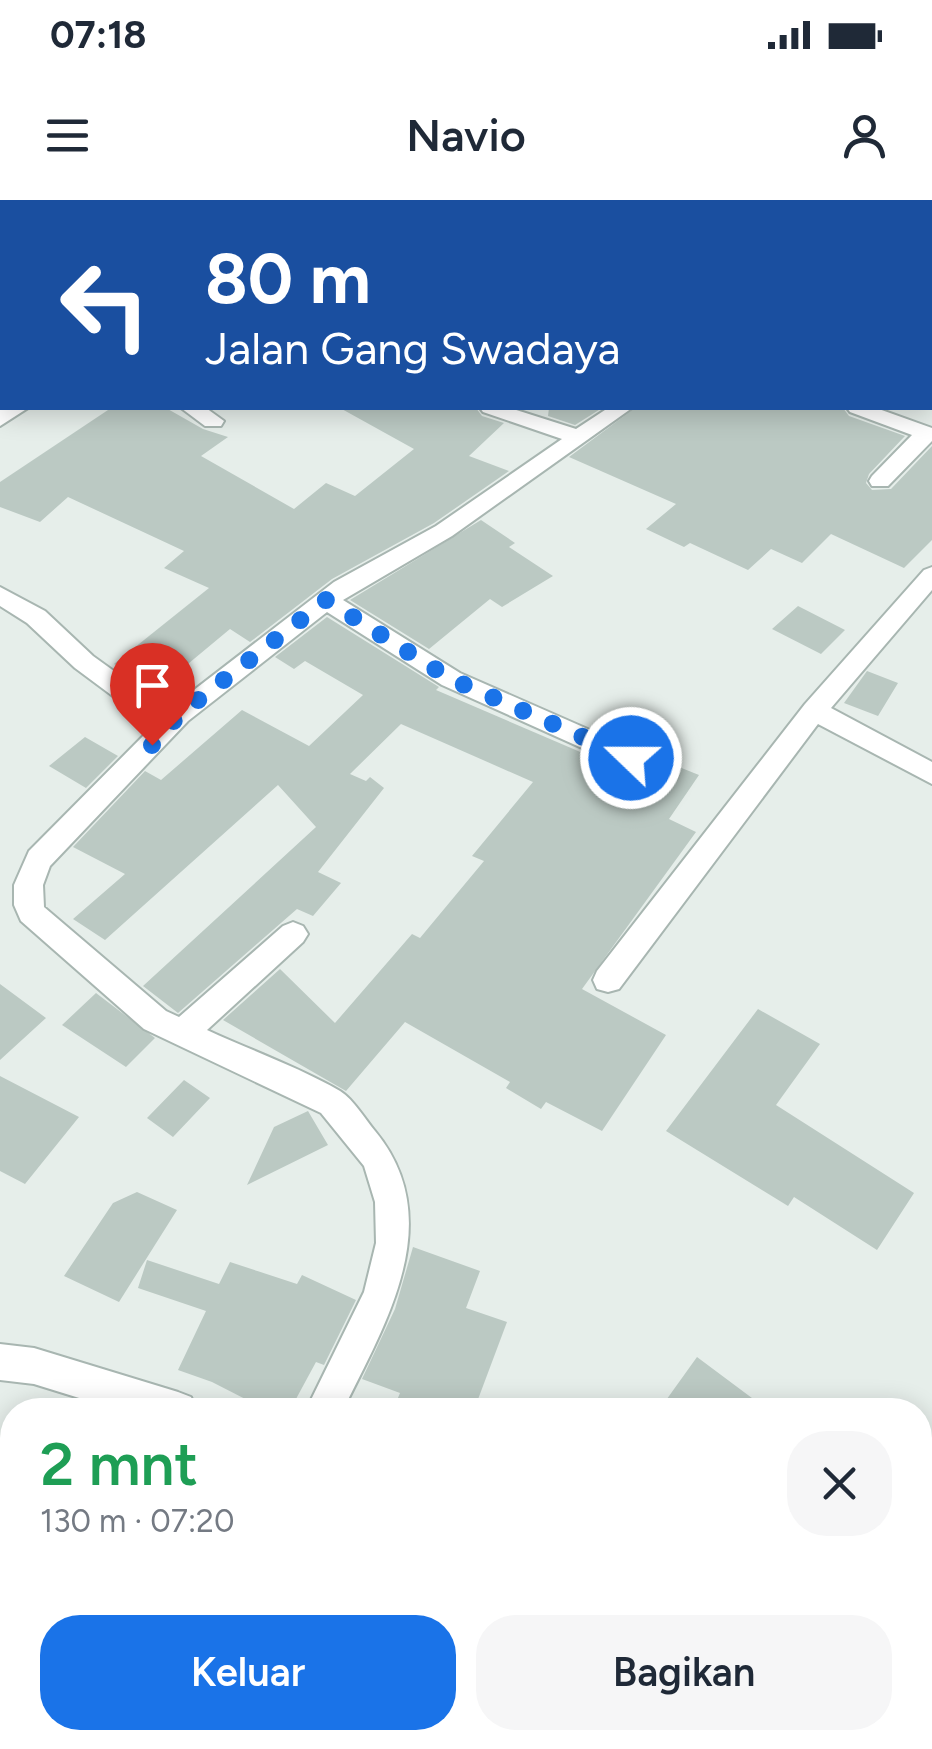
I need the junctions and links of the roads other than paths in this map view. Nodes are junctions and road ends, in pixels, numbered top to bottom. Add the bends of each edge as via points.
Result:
1 (195, 410) edge
2 (496, 410) edge
3 (618, 410) edge
4 (862, 410) edge
5 (213, 421) dead end
6 (929, 435) edge
7 (578, 437) junction
8 (880, 480) dead end
9 (932, 575) edge
10 (334, 594) junction
11 (0, 596) edge
12 (921, 604) edge
13 (814, 710) junction
14 (170, 725) junction
15 (631, 758) dead end
16 (932, 774) edge
17 (14, 879) edge
18 (293, 934) dead end
19 (608, 980) dead end
20 (182, 1032) junction
21 (0, 1362) edge
22 (139, 1398) edge
23 (330, 1398) edge

1 - 5 street
2 - 7 street
3 - 7 street
4 - 6 street
6 - 8 street
7 - 10 street via 444,530
9 - 12 street
10 - 14 street
10 - 15 street via 451,679
11 - 14 street via 36,617
12 - 13 street
13 - 16 street
13 - 19 street
14 - 17 street
17 - 20 street via 31,912 155,1020
18 - 20 street
20 - 23 street via 332,1103 378,1159 392,1202 393,1243 381,1295
21 - 22 street

